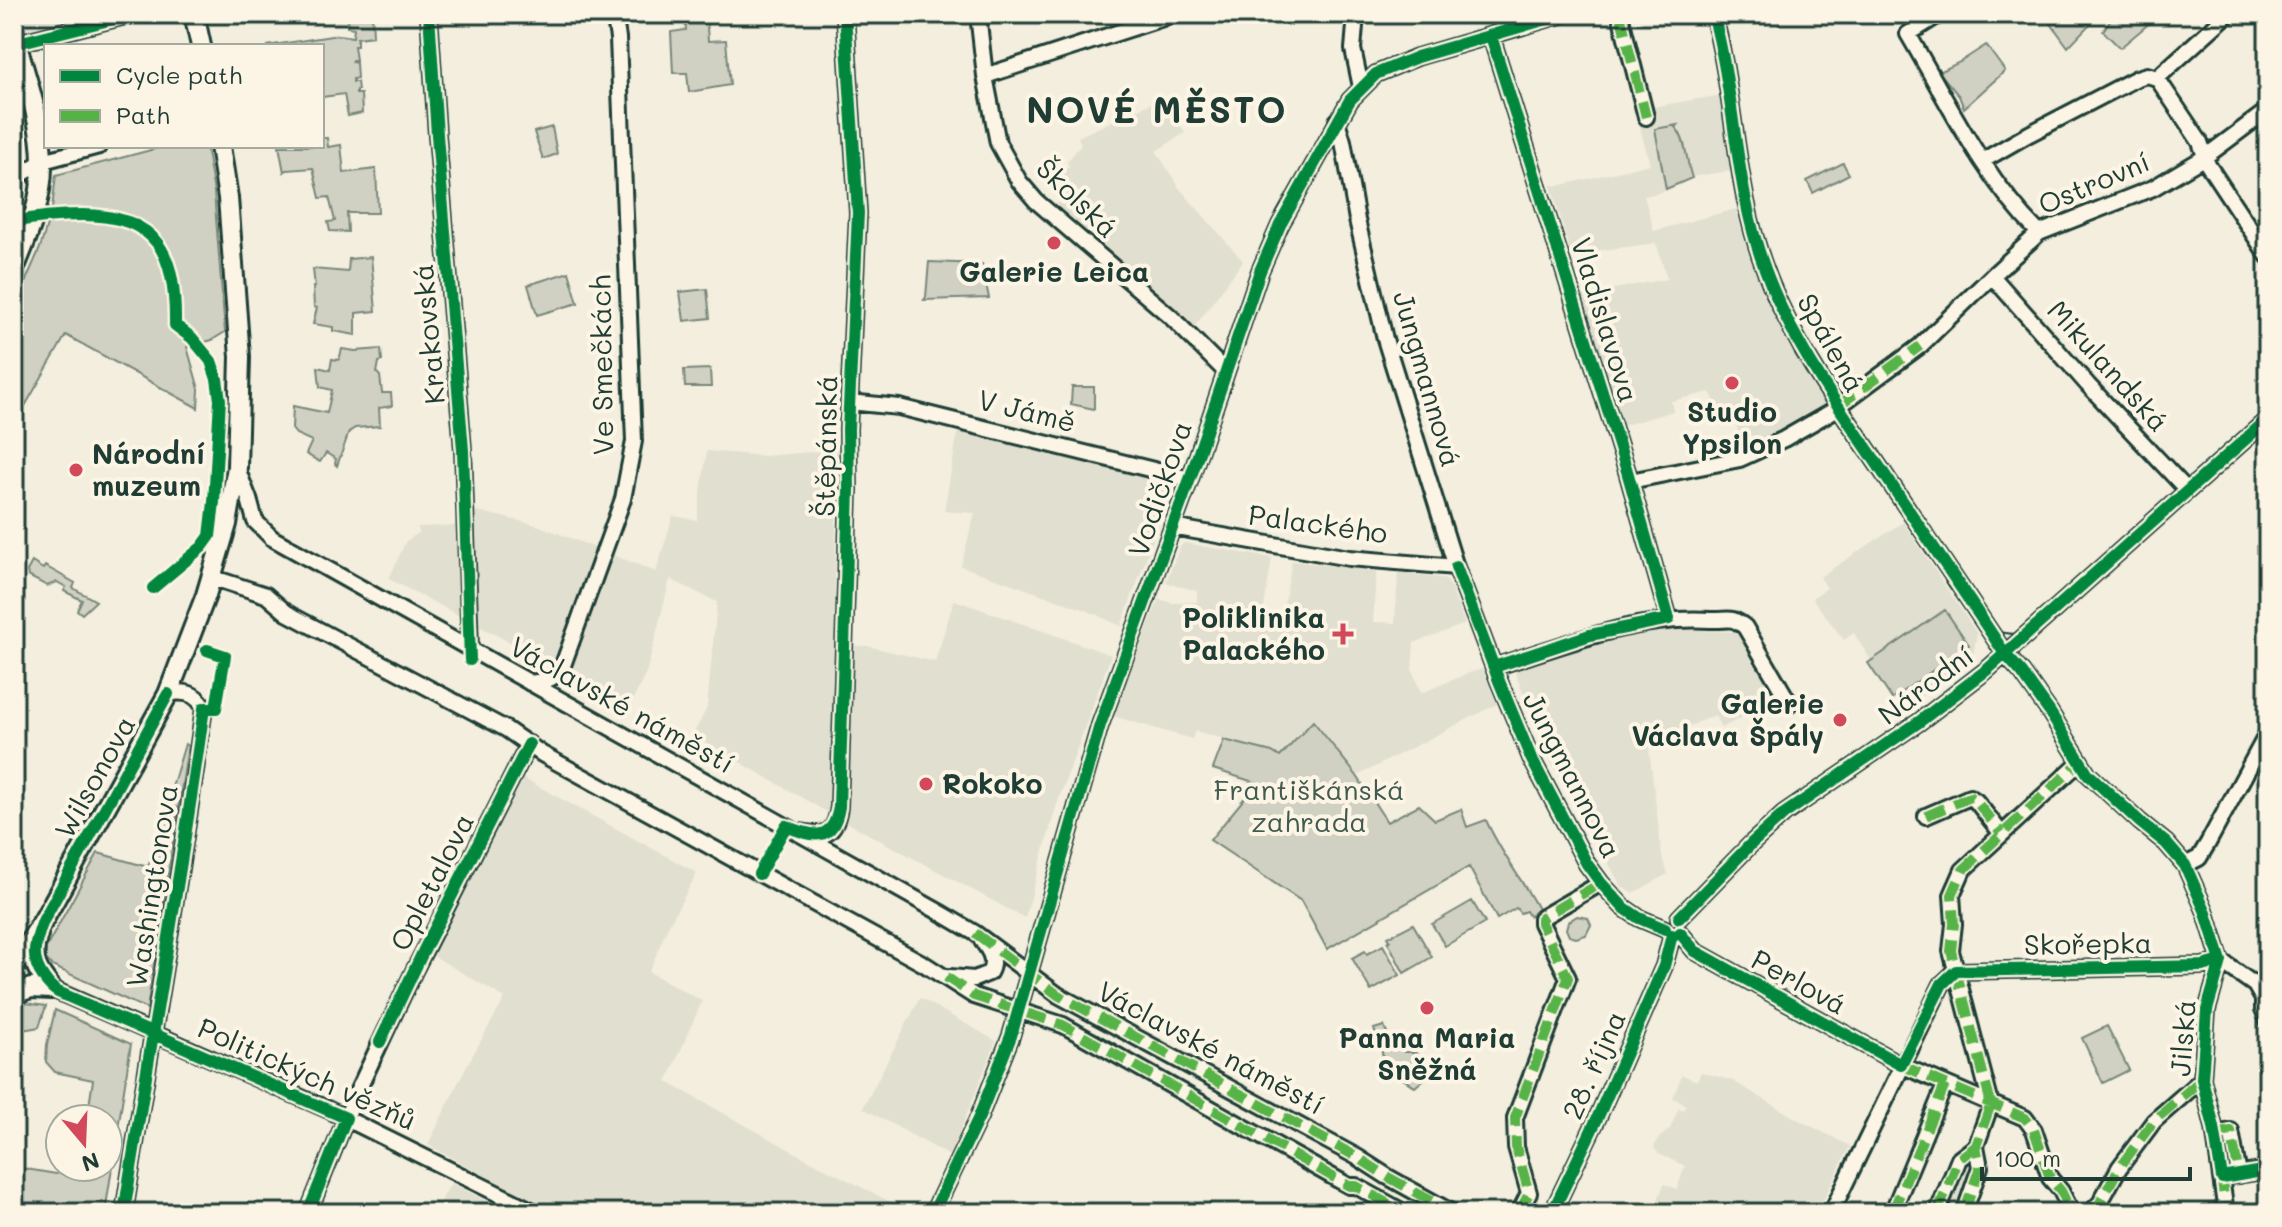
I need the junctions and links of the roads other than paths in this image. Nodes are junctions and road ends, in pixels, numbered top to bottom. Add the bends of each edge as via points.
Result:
1 (133, 14) edge
2 (194, 14) edge
3 (429, 14) edge
4 (614, 14) edge
5 (845, 14) edge
6 (978, 14) edge
7 (1175, 14) edge
8 (1356, 14) edge
9 (1564, 14) edge
10 (1620, 14) edge
11 (1713, 14) edge
12 (1940, 14) edge
13 (2228, 14) edge
14 (1491, 36) junction
15 (15, 41) edge
16 (201, 44) edge
17 (985, 76) junction
18 (2157, 78) junction
19 (1361, 87) junction
20 (2268, 110) edge
21 (1646, 117) dead end
22 (1337, 121) junction
23 (92, 148) edge
24 (220, 148) edge
25 (2205, 157) junction
26 (43, 161) junction
27 (1982, 161) junction
28 (14, 179) edge
29 (2039, 233) junction
30 (2268, 256) edge
31 (14, 269) edge
32 (1992, 276) junction
33 (1225, 371) junction
34 (849, 402) junction
35 (1838, 406) junction
36 (2268, 419) edge
37 (237, 467) junction
38 (1190, 479) junction
39 (1630, 481) junction
40 (2187, 490) junction
41 (1172, 527) junction
42 (1456, 567) junction
43 (210, 581) junction
44 (1669, 619) junction
45 (470, 649) junction
46 (2005, 654) junction
47 (1494, 667) junction
48 (530, 683) junction
49 (168, 694) junction
50 (1790, 704) dead end
51 (2268, 732) edge
52 (529, 744) junction
53 (2080, 762) junction
54 (1926, 816) dead end
55 (786, 826) junction
56 (2001, 833) junction
57 (2185, 865) junction
58 (1601, 883) junction
59 (43, 921) junction
60 (1674, 929) junction
61 (975, 933) junction
62 (2221, 961) junction
63 (14, 966) edge
64 (1956, 971) junction
65 (1029, 973) junction
66 (946, 977) junction
67 (52, 989) junction
68 (14, 994) edge
69 (2266, 999) edge
70 (1018, 1011) junction
71 (2268, 1021) edge
72 (152, 1034) junction
73 (1901, 1065) junction
74 (2202, 1079) junction
75 (1945, 1085) junction
76 (1991, 1104) junction
77 (346, 1118) junction
78 (2215, 1134) junction
79 (1976, 1146) junction
80 (1369, 1165) junction
81 (2268, 1170) edge
82 (2239, 1175) junction
83 (2222, 1178) junction
84 (1356, 1186) junction
85 (2097, 1205) edge
86 (124, 1213) edge
87 (308, 1213) edge
88 (537, 1213) edge
89 (933, 1213) edge
90 (1405, 1213) edge
91 (1453, 1213) edge
92 (1519, 1213) edge
93 (1552, 1213) edge
94 (1831, 1213) edge
95 (1892, 1213) edge
96 (1937, 1213) edge
97 (1964, 1213) edge
98 (2072, 1213) edge
99 (2226, 1213) edge

1 - 15 street
2 - 16 main road
3 - 45 street, Krakovská via 463,450
4 - 48 street, Ve Smečkách via 634,441 623,499 563,665 548,681
5 - 34 street, Štěpánská via 858,213
6 - 17 street, Školská
7 - 17 street
8 - 19 street via 1353,49
9 - 14 street
10 - 21 street
11 - 35 street, Spálená via 1727,71 1744,201 1759,252 1791,328
12 - 27 street via 1908,34
13 - 18 street
14 - 19 street via 1400,63
14 - 39 street, Vladislavova
15 - 26 main road
17 - 33 street, Školská via 998,143 1027,191
18 - 25 street
18 - 27 street via 2137,78
19 - 22 street, Vodičkova
20 - 25 street, Ostrovní
22 - 33 street, Vodičkova via 1280,225
22 - 42 street, Jungmannová via 1385,339
23 - 26 street
24 - 37 main road, Wilsonova via 240,357
25 - 29 street, Ostrovní via 2153,188
25 - 30 street
26 - 28 street
26 - 31 main road via 39,194
27 - 29 street
29 - 32 street, Ostrovní
32 - 35 street, Ostrovní via 1920,346
32 - 40 street, Mikulandská
33 - 38 street, Vodičkova
34 - 38 street, V Jámě via 899,407
34 - 55 street, Štěpánská via 839,807 833,828 825,834
35 - 39 street, Ostrovní via 1740,459
35 - 46 street, Spálená
36 - 40 street, Národní
37 - 43 main road, Wilsonova
37 - 45 street, Václavské náměstí via 255,521 272,538
38 - 41 street, Vodičkova
39 - 44 street, Vladislavova
40 - 46 street, Národní
41 - 42 street, Palackého via 1349,558
41 - 65 street, Vodičkova via 1100,725
42 - 47 street, Jungmannova
43 - 49 main road, Wilsonova
43 - 52 street, Václavské náměstí via 266,595 287,613
44 - 47 street via 1580,638
44 - 50 street via 1735,619 1745,627
45 - 48 street, Václavské náměstí
46 - 53 street, Spálená
46 - 60 street, Národní via 1919,722 1784,814
47 - 58 street, Jungmannova via 1531,758
48 - 55 street, Václavské náměstí
49 - 59 main road, Wilsonova
49 - 72 street, Washingtonova via 190,693 204,708
51 - 57 street via 2203,851
52 - 66 street, Václavské náměstí
52 - 77 street, Opletalova
53 - 56 street
53 - 57 street, Spálená
54 - 56 street via 1970,797
55 - 61 street, Václavské náměstí
56 - 64 street via 1955,884 1951,951
57 - 62 street, Spálená
58 - 60 street, Jungmannova via 1639,918
58 - 92 street via 1541,918 1568,978 1515,1118 1516,1147 1529,1193
59 - 63 main road, Wilsonova
59 - 67 main road via 33,956
60 - 73 street, Perlová via 1695,951
60 - 93 street, 28. října via 1664,966
61 - 65 street, Václavské náměstí
61 - 66 street via 991,955 989,973 966,980
62 - 64 street, Skořepka via 2203,966
62 - 69 street
62 - 74 street, Jilská via 2207,1010
64 - 73 street via 1942,984
64 - 76 street
65 - 70 street
65 - 80 street, Václavské náměstí via 1058,995
66 - 70 street, Václavské náměstí via 974,996
67 - 68 main road
67 - 72 street, Politických vězňů
69 - 71 street
70 - 84 street, Václavské náměstí via 1063,1025
70 - 89 street via 979,1117
72 - 77 street, Politických vězňů
72 - 86 street, Washingtonova
73 - 75 street, Perlová
73 - 94 street
74 - 78 street, Jilská
74 - 85 street via 2154,1121
75 - 76 street, Perlová
75 - 95 street
76 - 79 street
76 - 98 street, Perlová via 2030,1123 2050,1178
77 - 87 street, Opletalova
77 - 88 street, Politických vězňů
78 - 82 street via 2231,1131
78 - 83 street, Jilská
79 - 96 street via 1959,1159
79 - 97 street via 1980,1167
80 - 84 street
80 - 91 street, Václavské náměstí
81 - 82 street
82 - 83 street
83 - 99 street, Jilská
84 - 90 street, Václavské náměstí

